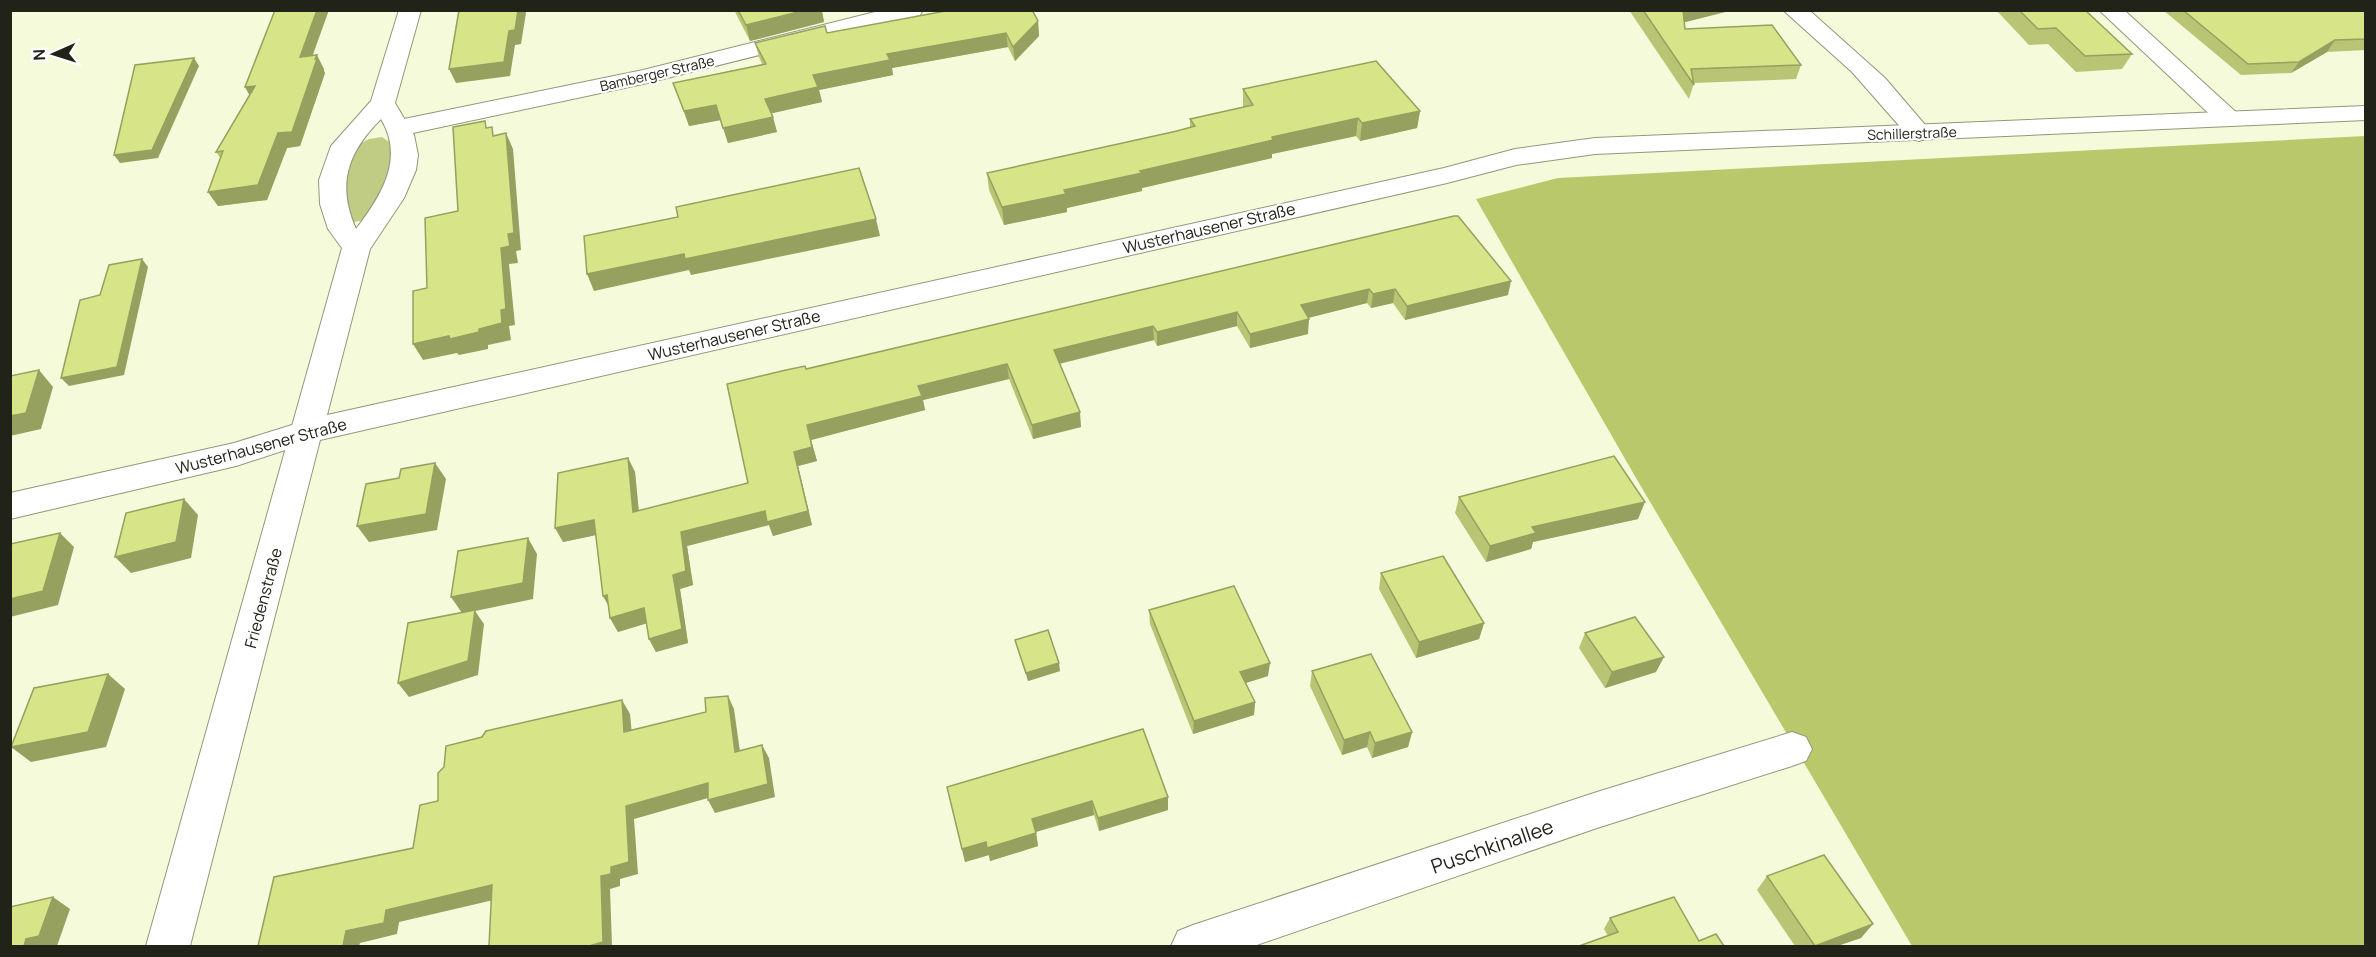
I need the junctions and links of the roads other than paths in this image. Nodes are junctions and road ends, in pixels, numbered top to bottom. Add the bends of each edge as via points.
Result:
1 (410, 10) edge
2 (912, 10) edge
3 (1794, 10) edge
4 (2110, 10) edge
5 (383, 104) junction
6 (2366, 113) edge
7 (2229, 119) junction
8 (399, 128) junction
9 (1919, 133) junction
10 (1460, 171) joint
11 (356, 248) junction
12 (308, 431) junction
13 (10, 506) edge
14 (1792, 749) dead end
15 (168, 946) edge
16 (1193, 946) edge

1 - 5 street
2 - 8 street, Bamberger Straße via 643,77
3 - 9 street via 1856,62
4 - 7 street
5 - 8 street, Friedenstraße
5 - 11 street via 344,146 332,180 333,204 342,229
6 - 7 street, Schillerstraße
7 - 9 street, Schillerstraße
8 - 11 street, Friedenstraße via 406,160 400,181
9 - 10 street, Schillerstraße via 1595,146 1515,157
10 - 12 street, Wusterhausener Straße
11 - 12 street, Friedenstraße
12 - 13 street, Wusterhausener Straße via 213,459
12 - 15 street, Friedenstraße
14 - 16 street, Puschkinallee via 1612,805

